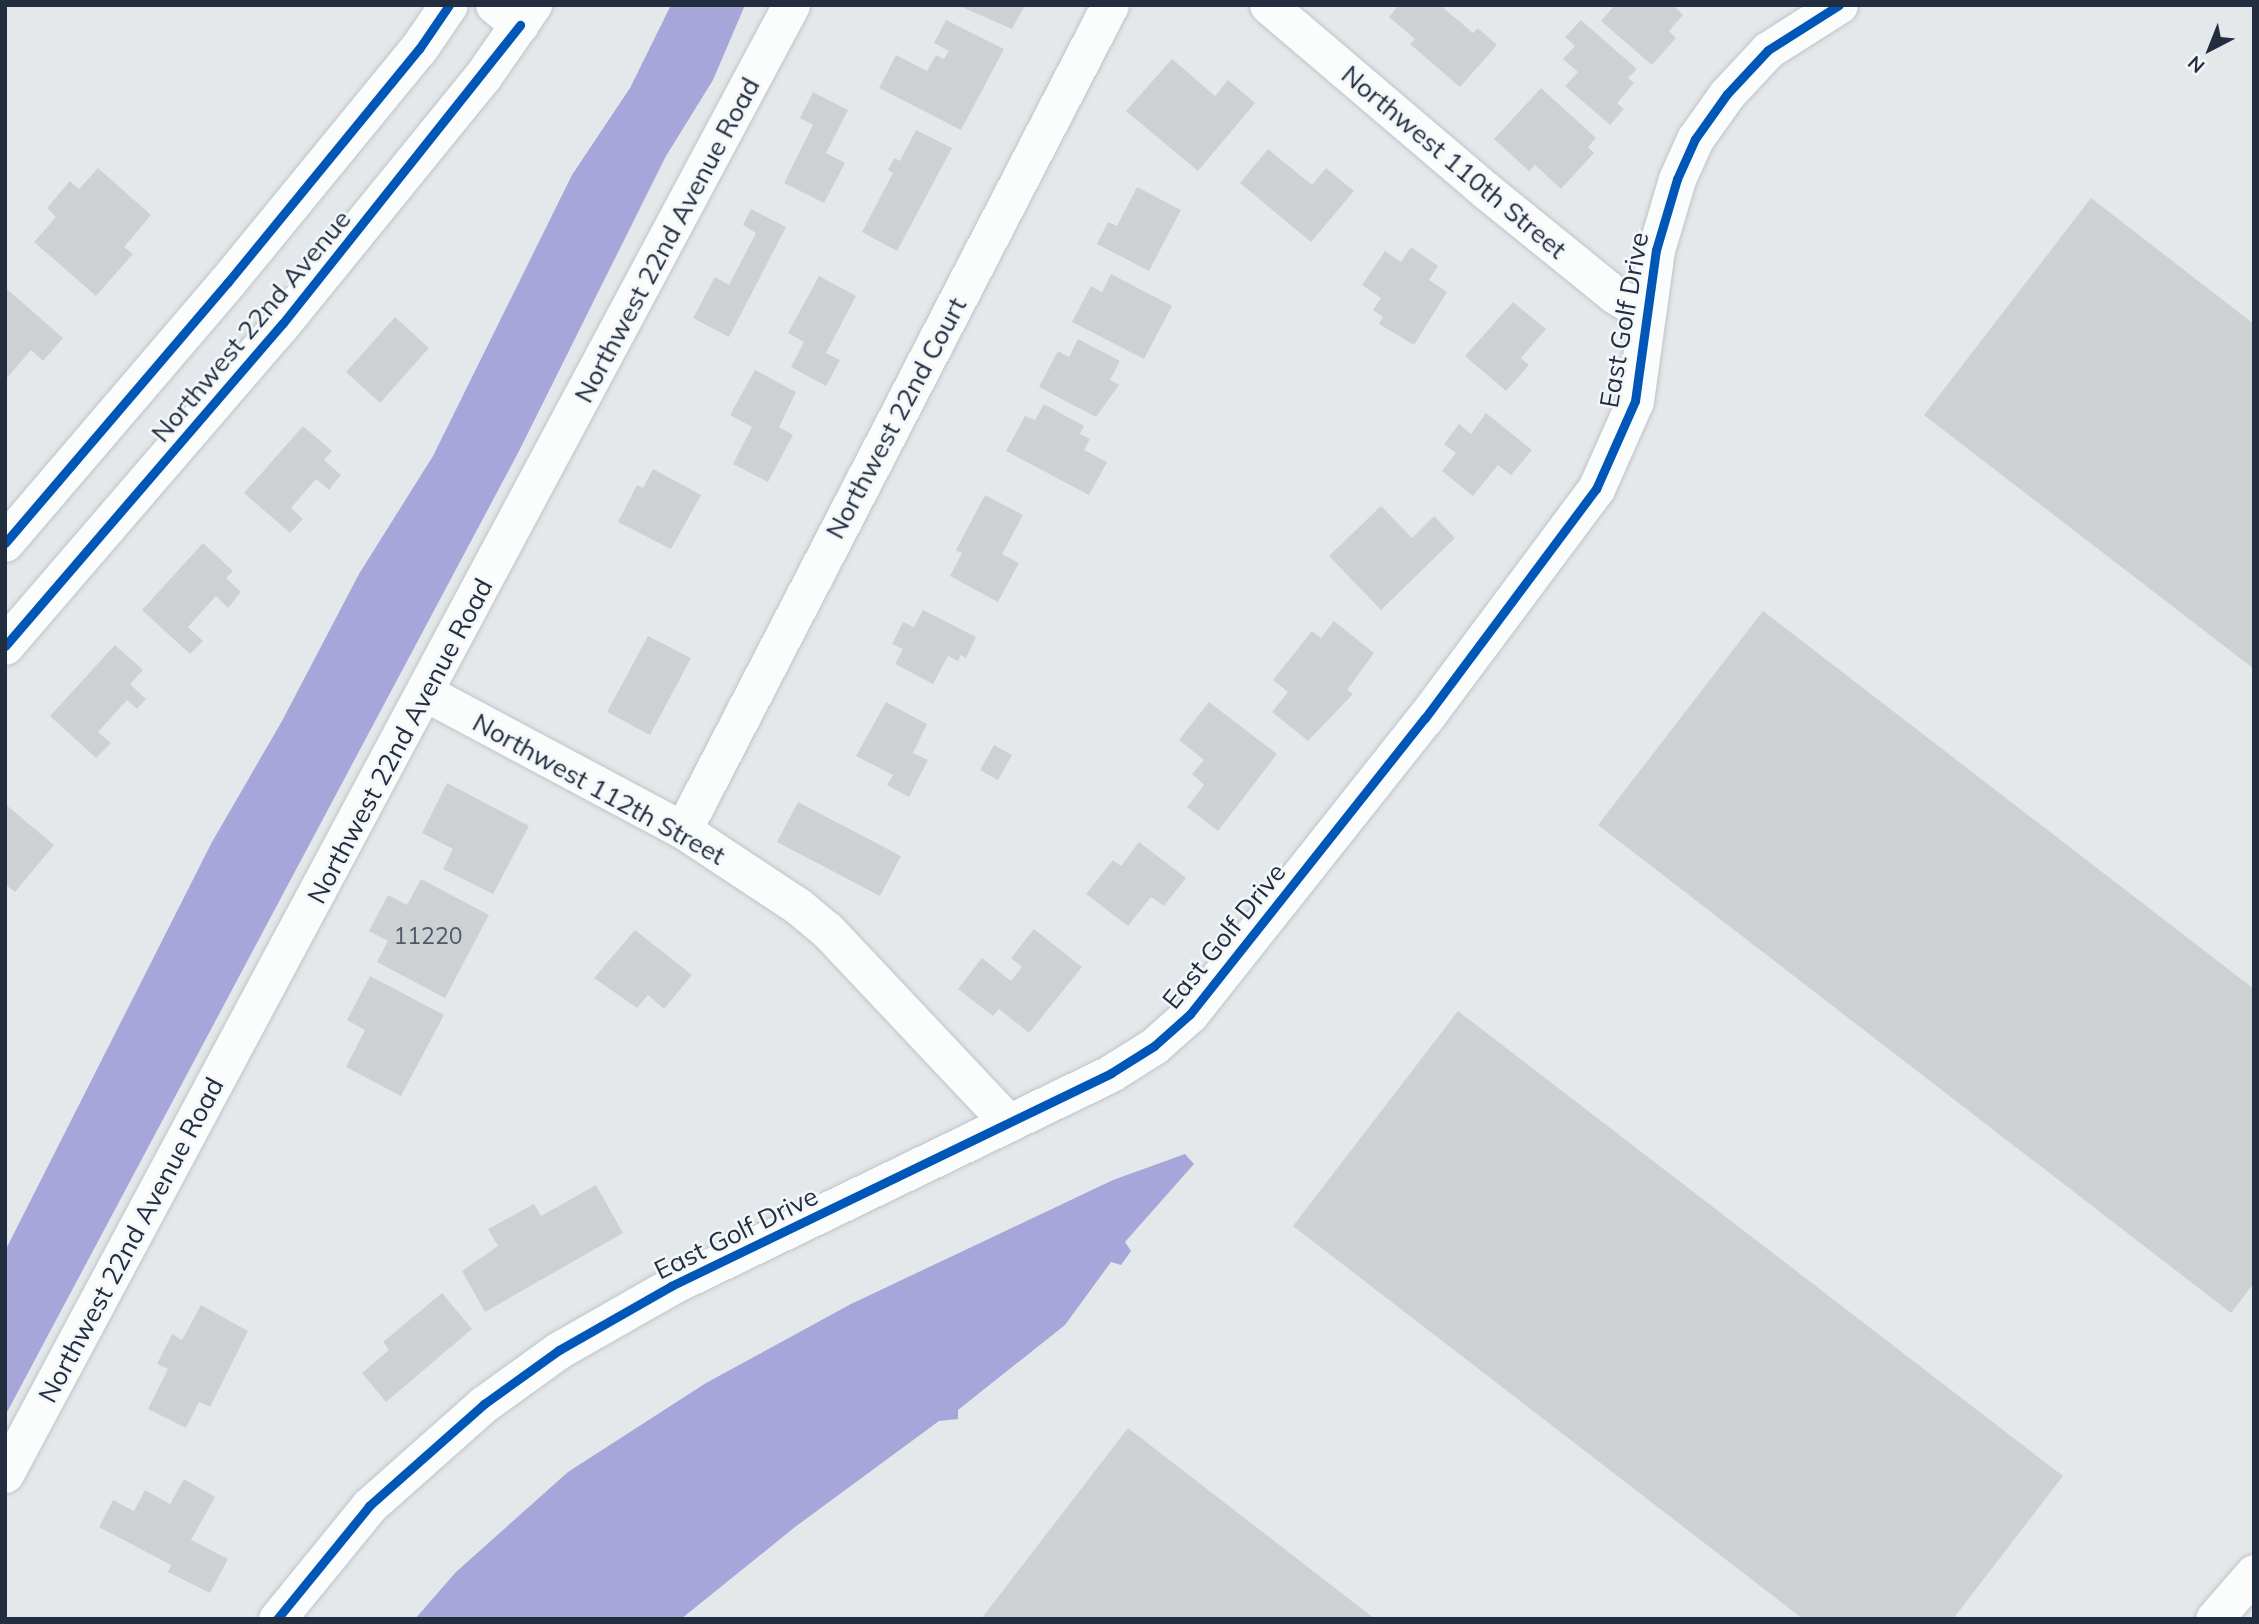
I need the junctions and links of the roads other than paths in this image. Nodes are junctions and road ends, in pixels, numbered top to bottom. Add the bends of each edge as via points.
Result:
1 (449, 5) edge
2 (791, 5) edge
3 (1110, 5) edge
4 (1839, 5) edge
5 (1283, 10) edge
6 (516, 12) edge
7 (1645, 314) junction
8 (5, 543) edge
9 (5, 646) edge
10 (426, 693) junction
11 (683, 830) junction
12 (1009, 1123) junction
13 (5, 1474) edge
14 (2254, 1573) edge
15 (277, 1619) edge
16 (2214, 1619) edge

1 - 8 main road, Northwest 22nd Avenue via 419,50 228,282
2 - 10 street, Northwest 22nd Avenue Road
3 - 11 street, Northwest 22nd Court
4 - 7 street, East Golf Drive via 1768,50 1700,130 1661,227
5 - 7 street, Northwest 110th Street via 1494,198
6 - 9 main road, Northwest 22nd Avenue via 284,323
7 - 12 street, East Golf Drive via 1635,401 1607,469 1569,528 1382,774 1190,1014 1134,1060
10 - 11 street, Northwest 112th Street
10 - 13 street, Northwest 22nd Avenue Road
11 - 12 street, Northwest 112th Street via 827,930
12 - 15 street, East Golf Drive via 671,1286 548,1358 475,1411 369,1506
14 - 16 street

